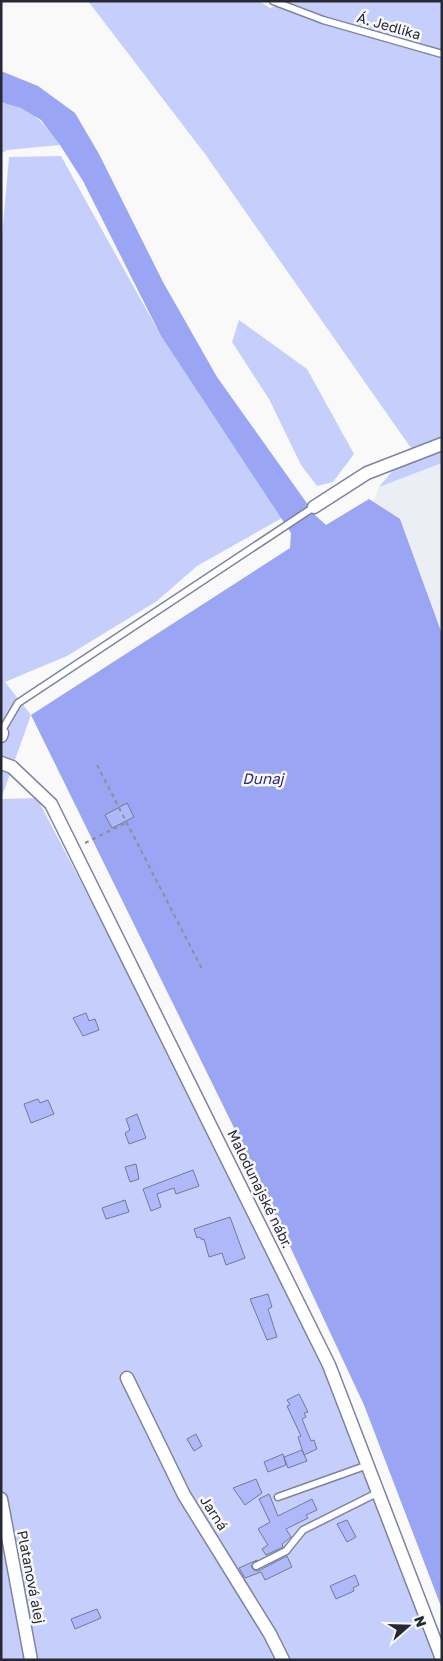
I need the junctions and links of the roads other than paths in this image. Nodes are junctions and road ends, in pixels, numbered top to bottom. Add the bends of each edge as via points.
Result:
1 (273, 1) edge
2 (442, 54) edge
3 (442, 444) edge
4 (314, 507) joint
5 (2, 734) edge
6 (1, 763) edge
7 (127, 1378) dead end
8 (368, 1465) junction
9 (378, 1492) junction
10 (278, 1497) dead end
11 (1, 1500) edge
12 (256, 1566) dead end
13 (442, 1659) edge
14 (31, 1660) edge
15 (283, 1660) edge

1 - 2 lane, Á. Jedlika via 323,20
3 - 4 street via 367,473
4 - 5 lane via 18,704
6 - 8 street, Malodunajské nábr. via 12,767 51,804 308,1320
7 - 15 street, Jarná via 184,1495
8 - 9 street, Malodunajské nábr.
8 - 10 lane
9 - 12 lane via 303,1530 286,1551
9 - 13 street, Malodunajské nábr.
11 - 14 street, Platanová alej

